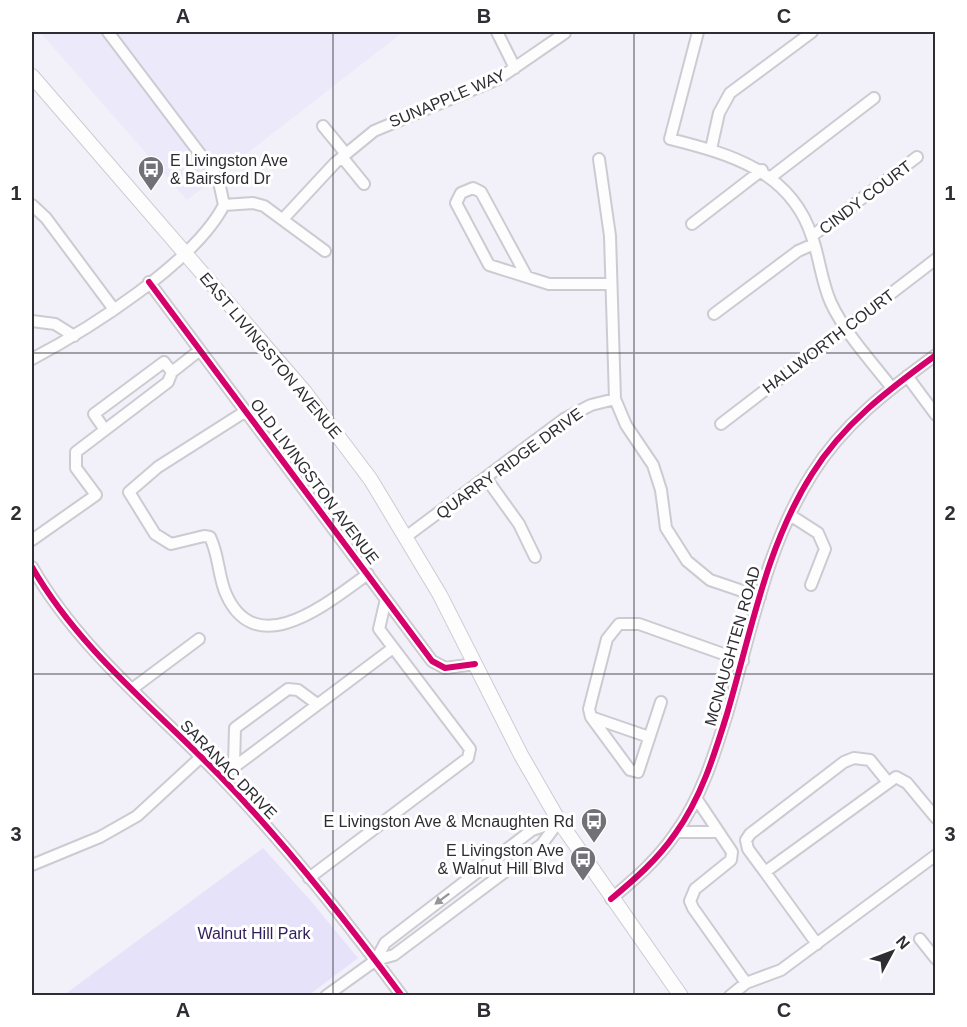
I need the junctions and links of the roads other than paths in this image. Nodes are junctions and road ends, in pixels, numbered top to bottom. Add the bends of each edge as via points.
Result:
1 (108, 32) edge
2 (497, 32) edge
3 (698, 32) edge
4 (812, 32) edge
5 (565, 33) dead end
6 (515, 68) junction
7 (32, 76) edge
8 (874, 98) dead end
9 (323, 126) dead end
10 (711, 149) junction
11 (344, 156) junction
12 (917, 157) dead end
13 (599, 159) dead end
14 (766, 174) junction
15 (364, 184) dead end
16 (32, 205) edge
17 (224, 205) junction
18 (283, 219) junction
19 (692, 224) dead end
20 (813, 240) junction
21 (325, 251) dead end
22 (186, 254) junction
23 (936, 259) edge
24 (527, 277) junction
25 (149, 282) junction
26 (611, 284) junction
27 (113, 308) junction
28 (714, 314) dead end
29 (32, 321) edge
30 (846, 327) junction
31 (74, 336) junction
32 (200, 350) junction
33 (936, 356) edge
34 (32, 359) edge
35 (172, 372) junction
36 (907, 376) junction
37 (892, 388) junction
38 (615, 399) junction
39 (246, 411) junction
40 (936, 415) edge
41 (721, 424) dead end
42 (105, 430) junction
43 (486, 478) junction
44 (790, 515) junction
45 (407, 536) junction
46 (32, 540) edge
47 (534, 556) dead end
48 (32, 567) edge
49 (368, 573) junction
50 (811, 585) dead end
51 (760, 597) junction
52 (386, 599) junction
53 (200, 639) dead end
54 (393, 648) junction
55 (743, 661) junction
56 (475, 664) junction
57 (132, 689) junction
58 (661, 702) dead end
59 (317, 705) junction
60 (591, 717) junction
61 (649, 737) junction
62 (201, 757) junction
63 (234, 765) junction
64 (221, 777) junction
65 (887, 781) junction
66 (696, 798) junction
67 (936, 818) edge
68 (559, 821) junction
69 (676, 832) junction
70 (718, 832) junction
71 (936, 855) edge
72 (32, 865) edge
73 (765, 872) junction
74 (309, 878) junction
75 (611, 899) junction
76 (920, 939) dead end
77 (817, 944) junction
78 (936, 959) edge
79 (376, 960) junction
80 (746, 983) junction
81 (326, 996) edge
82 (402, 996) edge
83 (681, 996) edge
84 (730, 996) edge

1 - 17 street via 213,171
2 - 6 street
3 - 10 street via 670,139
4 - 10 street via 730,93 719,113
5 - 6 street, SUNAPPLE WAY
6 - 11 street, SUNAPPLE WAY via 498,79 384,125
7 - 22 main road, EAST LIVINGSTON AVENUE
8 - 14 street
9 - 11 street
10 - 14 street
11 - 15 street
11 - 18 street, SUNAPPLE WAY
12 - 20 street, CINDY COURT
13 - 26 street via 610,236
14 - 19 street
14 - 20 street via 798,208
16 - 27 street
17 - 18 street via 253,203
17 - 22 street via 211,227
18 - 21 street
20 - 28 street, CINDY COURT
20 - 30 street via 830,302
22 - 25 street
22 - 45 main road, EAST LIVINGSTON AVENUE via 304,391 371,480
23 - 30 street, HALLWORTH COURT
24 - 24 street via 489,265 456,203 461,193 473,188 481,192
24 - 26 street via 549,284
25 - 27 street
25 - 32 street, OLD LIVINGSTON AVENUE
26 - 38 street
27 - 31 street
29 - 31 street via 55,324
30 - 37 street
30 - 41 street, HALLWORTH COURT
31 - 34 street
32 - 35 street
32 - 39 street, OLD LIVINGSTON AVENUE
33 - 36 street, MCNAUGHTEN ROAD
35 - 42 street via 168,382
35 - 42 street via 164,362 94,414
36 - 37 street, MCNAUGHTEN ROAD
36 - 40 street
37 - 44 street, MCNAUGHTEN ROAD via 831,446
38 - 43 street, QUARRY RIDGE DRIVE via 577,411
38 - 51 street via 626,425 653,465 666,528 673,541 701,575
39 - 49 street, OLD LIVINGSTON AVENUE
39 - 49 street via 158,467 129,492 154,534 171,544 210,537 226,596 236,610 262,626 280,626 303,618
42 - 46 street via 76,452 76,468 96,495
43 - 45 street, QUARRY RIDGE DRIVE
43 - 47 street via 515,519
44 - 50 street via 818,533 825,549
44 - 51 street, MCNAUGHTEN ROAD
45 - 56 main road, EAST LIVINGSTON AVENUE
48 - 57 street, SARANAC DRIVE via 67,621
49 - 52 street, OLD LIVINGSTON AVENUE
51 - 55 street, MCNAUGHTEN ROAD
52 - 54 street via 379,629
52 - 56 street, OLD LIVINGSTON AVENUE via 435,664 445,668
53 - 57 street
54 - 59 street
54 - 74 street via 470,749 468,758
55 - 60 street via 633,622 619,624 607,639 589,700
55 - 66 street, MCNAUGHTEN ROAD
56 - 68 main road, EAST LIVINGSTON AVENUE
57 - 62 street, SARANAC DRIVE
58 - 61 street
59 - 63 street
59 - 63 street via 298,690 288,689 235,728
60 - 61 street
60 - 61 street via 630,770 638,772
62 - 64 street, SARANAC DRIVE
62 - 72 street via 136,816 100,837
63 - 64 street
64 - 74 street, SARANAC DRIVE
65 - 67 street via 896,777 907,783
65 - 73 street
65 - 73 street via 870,760 854,758 844,762 750,834 746,840 748,849
66 - 69 street, MCNAUGHTEN ROAD
66 - 70 street
68 - 75 main road, EAST LIVINGSTON AVENUE
68 - 79 street via 542,844 394,955
68 -> 79 street via 532,830 385,943
69 - 70 street
69 - 75 street, MCNAUGHTEN ROAD via 637,878
70 - 80 street via 733,857 695,890 690,901
71 - 77 street
73 - 77 street
74 - 79 street, SARANAC DRIVE
75 - 83 main road, EAST LIVINGSTON AVENUE
76 - 78 street
77 - 80 street via 782,970
79 - 81 street
79 - 82 street, SARANAC DRIVE
80 - 84 street

